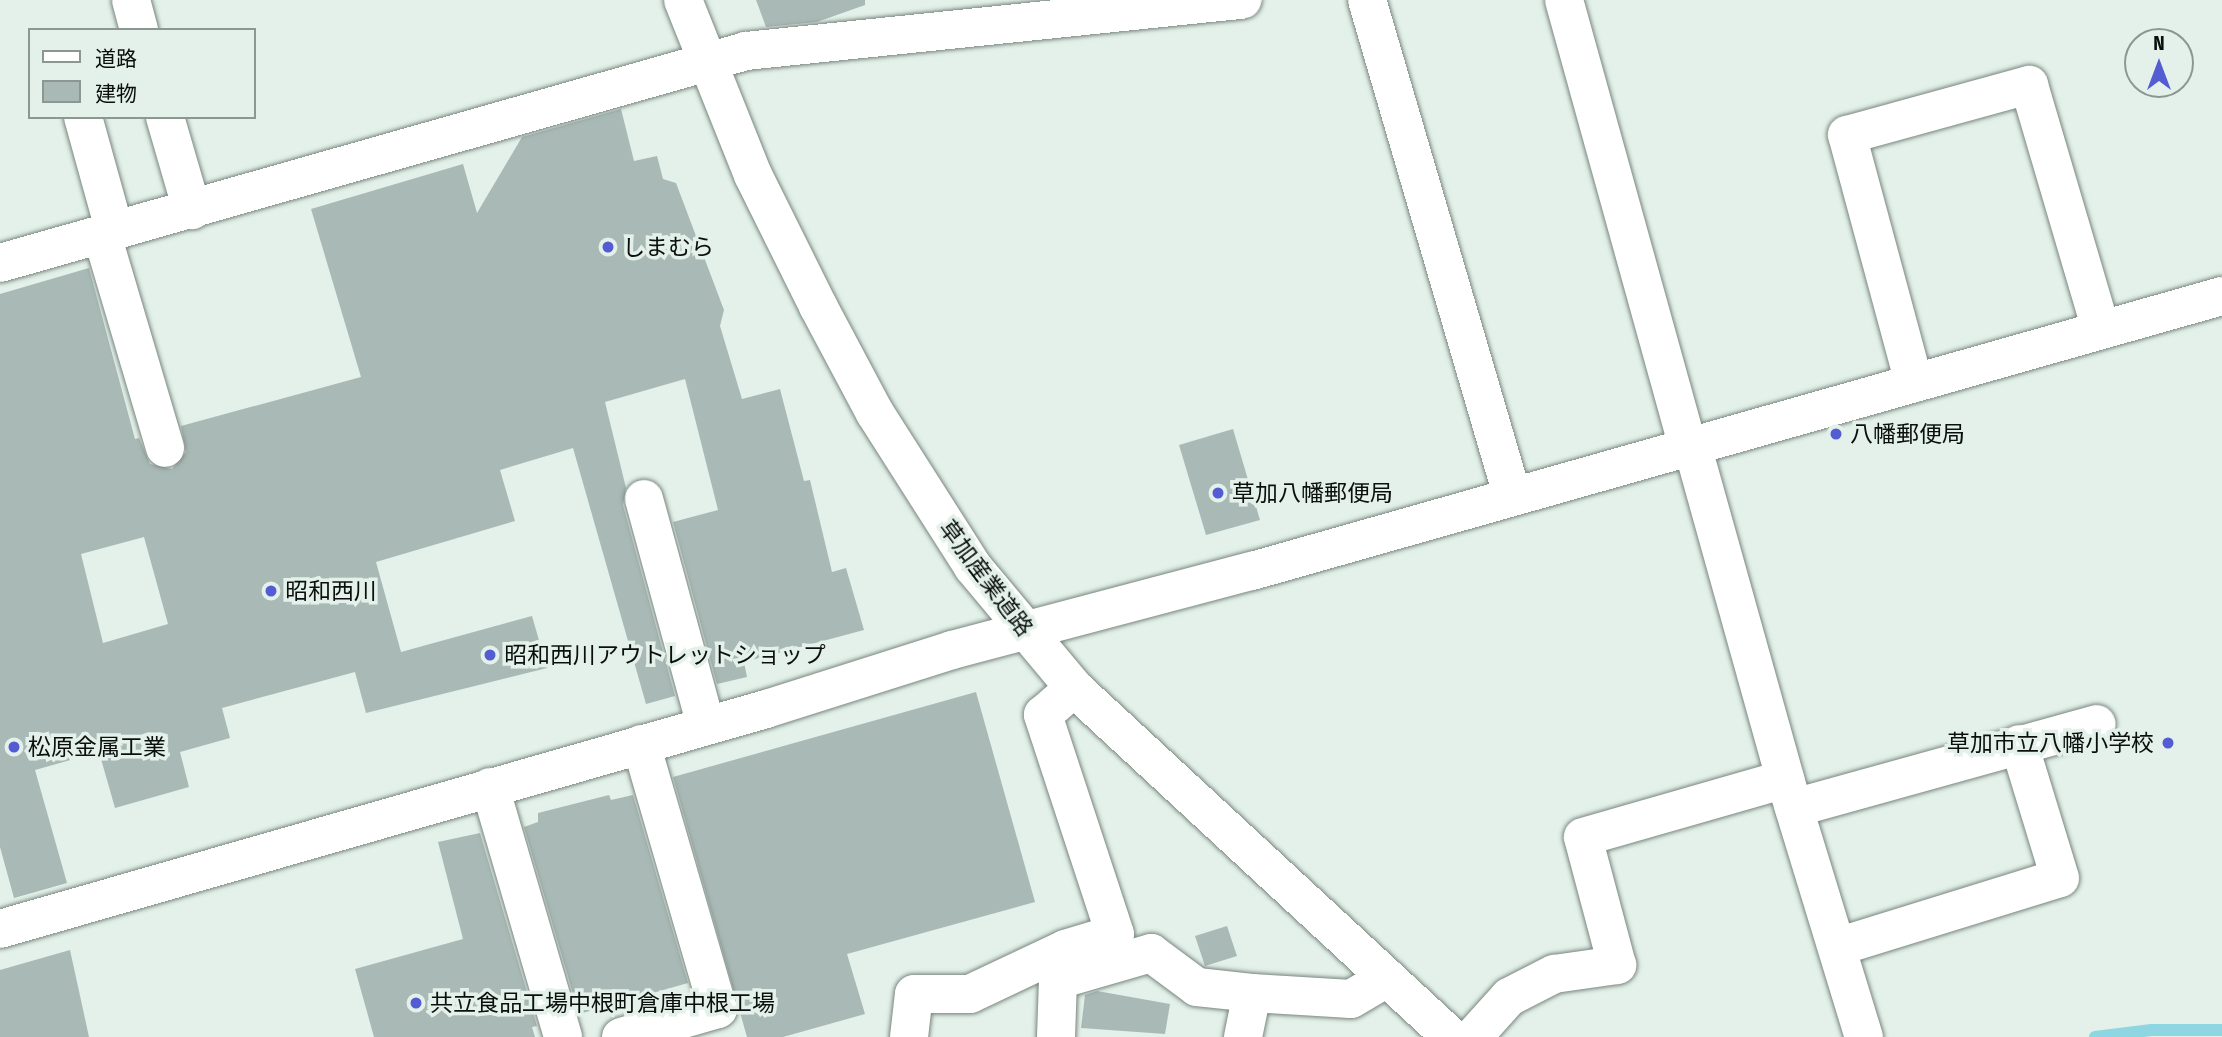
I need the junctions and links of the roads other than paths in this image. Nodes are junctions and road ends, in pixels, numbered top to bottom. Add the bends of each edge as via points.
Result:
1 (131, 0) edge
2 (683, 0) edge
3 (1242, 0) edge
4 (1367, 0) edge
5 (1564, 0) edge
6 (138, 28) edge
7 (704, 61) junction
8 (83, 119) edge
9 (166, 119) edge
10 (191, 210) junction
11 (109, 233) junction
12 (0, 263) edge
13 (2222, 296) edge
14 (2101, 330) junction
15 (1914, 383) junction
16 (1690, 445) junction
17 (165, 448) dead end
18 (1512, 495) junction
19 (644, 499) dead end
20 (1023, 630) junction
21 (1074, 688) junction
22 (2098, 724) dead end
23 (706, 726) junction
24 (641, 744) junction
25 (2019, 744) junction
26 (491, 787) junction
27 (1790, 794) junction
28 (0, 929) edge
29 (1837, 947) junction
30 (1028, 967) junction
31 (1387, 978) junction
32 (1057, 990) junction
33 (1252, 993) junction
34 (563, 1037) edge
35 (621, 1037) edge
36 (909, 1037) edge
37 (1056, 1037) edge
38 (1243, 1037) edge
39 (1451, 1037) edge
40 (1473, 1037) edge
41 (1864, 1037) edge

1 - 6 street
2 - 7 street, 草加産業道路
3 - 7 street via 747,51
4 - 18 street
5 - 16 street
7 - 10 street
7 - 20 street, 草加産業道路 via 759,187 875,413 973,567
8 - 11 street
9 - 10 street
10 - 11 street
11 - 12 street
11 - 17 street
13 - 14 street
14 - 15 street
14 - 15 street via 2029,85 1847,135
15 - 16 street
16 - 18 street
16 - 27 street
18 - 20 street via 1252,571
19 - 23 street
20 - 21 street, 草加産業道路
20 - 23 street
21 - 30 street via 1043,715 1115,934
21 - 31 street, 草加産業道路
22 - 25 street
23 - 24 street
24 - 26 street
24 - 35 street via 718,1009
25 - 27 street
25 - 29 street via 2060,878
26 - 28 street
26 - 34 street
27 - 29 street
27 - 40 street via 1583,837 1616,965 1554,974 1509,997
29 - 41 street
30 - 32 street
30 - 36 street via 970,994 915,994
31 - 33 street via 1351,999
31 - 39 street, 草加産業道路
32 - 33 street via 1058,980 1151,953 1197,987
32 - 37 street
33 - 38 street

